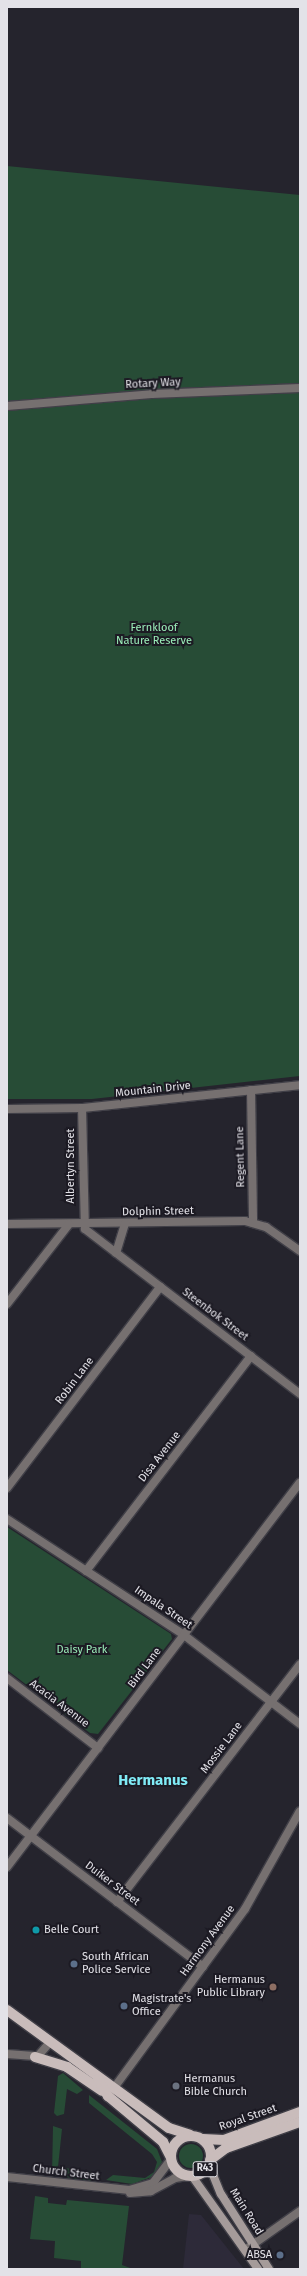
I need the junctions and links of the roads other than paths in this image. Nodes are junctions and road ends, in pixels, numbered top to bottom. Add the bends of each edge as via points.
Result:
1 (300, 388) edge
2 (7, 406) edge
3 (300, 1085) edge
4 (251, 1090) junction
5 (82, 1108) junction
6 (7, 1109) edge
7 (253, 1222) junction
8 (7, 1224) edge
9 (69, 1224) junction
10 (84, 1224) junction
11 (124, 1224) junction
12 (300, 1251) edge
13 (116, 1253) junction
14 (160, 1287) junction
15 (7, 1304) edge
16 (251, 1356) junction
17 (300, 1394) edge
18 (300, 1483) edge
19 (7, 1488) edge
20 (7, 1519) edge
21 (86, 1571) junction
22 (184, 1635) junction
23 (300, 1664) edge
24 (7, 1678) edge
25 (271, 1702) junction
26 (300, 1724) edge
27 (98, 1748) junction
28 (300, 1811) edge
29 (7, 1818) edge
30 (31, 1836) junction
31 (7, 1867) edge
32 (118, 1902) junction
33 (203, 1967) junction
34 (7, 2010) edge
35 (50, 2042) junction
36 (7, 2054) edge
37 (34, 2057) junction
38 (111, 2092) junction
39 (300, 2112) edge
40 (300, 2122) edge
41 (190, 2135) junction
42 (203, 2140) junction
43 (171, 2158) junction
44 (209, 2162) junction
45 (190, 2176) junction
46 (7, 2177) edge
47 (122, 2190) junction
48 (300, 2211) edge
49 (253, 2245) junction
50 (245, 2250) junction
51 (258, 2269) edge
52 (269, 2269) edge

1 - 2 street, Rotary Way via 152,394
3 - 4 street, Mountain Drive
4 - 5 street, Mountain Drive
4 - 7 street, Regent Lane
5 - 6 street, Mountain Drive
5 - 10 street, Albertyn Street
7 - 11 street, Dolphin Street
7 - 12 street, Dolphin Street via 272,1230
8 - 9 street, Dolphin Street
9 - 10 street, Dolphin Street
9 - 15 street
10 - 11 street, Dolphin Street
10 - 13 street, Steenbok Street via 85,1229
11 - 13 street
13 - 14 street, Steenbok Street
14 - 16 street, Steenbok Street
14 - 19 street, Robin Lane
16 - 17 street, Steenbok Street
16 - 21 street, Disa Avenue
18 - 22 street, Bird Lane
20 - 21 street, Impala Street
21 - 22 street, Impala Street
22 - 25 street, Impala Street
22 - 27 street, Bird Lane
23 - 25 street, Mossie Lane
24 - 27 street, Acacia Avenue
25 - 26 street, Impala Street
25 - 32 street, Mossie Lane
27 - 30 street, Bird Lane
28 - 33 street, Harmony Avenue via 245,1909
29 - 30 street, Duiker Street
30 - 31 street, Bird Lane
30 - 32 street, Duiker Street
32 - 33 street, Duiker Street
33 - 38 street, Harmony Avenue
34 - 35 main road, Main Road / R43
35 - 37 street via 46,2051
35 - 38 main road, Main Road / R43
36 - 37 street
37 - 38 main road via 67,2067
38 - 41 main road, Main Road / R43 via 169,2128
38 - 43 main road, Main Road / R43 via 159,2138
39 - 42 main road, Royal Street / R43 via 224,2140
40 - 44 main road, Royal Street / R43 via 226,2148
41 - 42 main road, Main Road / R43
41 - 43 main road via 176,2142
42 - 44 main road, Main Road / R43 via 209,2146
43 - 45 main road, Main Road / R43 via 179,2172
43 - 47 street, Church Street via 153,2183
44 - 45 main road, R43 via 202,2172
44 - 49 main road, Main Road via 214,2182
45 - 47 street, Church Street via 174,2178 144,2193
45 - 50 main road, Main Road
46 - 47 street, Church Street
48 - 49 street
49 - 50 street
49 - 52 main road, Main Road
50 - 51 main road, Main Road

